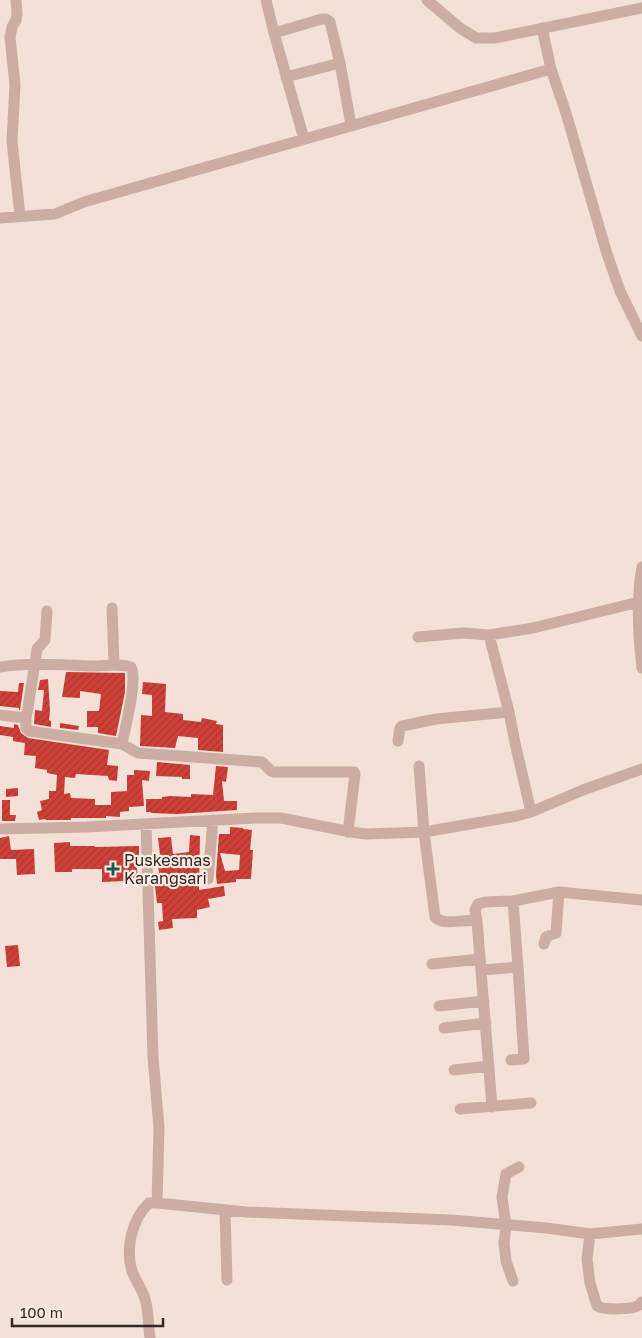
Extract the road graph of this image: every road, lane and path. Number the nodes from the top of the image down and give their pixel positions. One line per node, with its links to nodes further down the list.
1 (16, 0): 12 (street)
2 (266, 0): 6 (street)
3 (427, 0): 5 (street)
4 (642, 8): 5 (street)
5 (542, 28): 8 (street)
6 (274, 33): 7 (street); 9 (street)
7 (340, 63): 9 (street); 10 (street)
8 (552, 69): 10 (street); 14 (street)
9 (286, 77): 11 (street)
10 (350, 125): 11 (street)
11 (304, 139): 12 (street)
12 (20, 216): 13 (street)
13 (0, 218)
14 (642, 336)
15 (642, 567): 17 (street)
16 (112, 608): 22 (street)
17 (640, 610): 19 (street); 24 (street)
18 (47, 611): 21 (street)
19 (489, 635): 20 (street); 25 (street)
20 (418, 637)
21 (35, 664): 22 (street); 23 (street); 27 (street)
22 (114, 664): 29 (street)
23 (0, 668)
24 (642, 668)
25 (509, 712): 28 (street); 32 (street)
26 (0, 715): 27 (street)
27 (26, 718): 29 (street)
28 (398, 741)
29 (122, 744): 36 (street)
30 (418, 766): 37 (street)
31 (642, 769): 32 (street)
32 (531, 812): 37 (street)
33 (213, 820): 34 (street); 36 (street); 38 (street)
34 (146, 824): 35 (street); 58 (street)
35 (0, 829)
36 (348, 832): 37 (street)
37 (424, 832): 42 (street)
38 (208, 880)
39 (559, 892): 40 (street); 41 (street); 43 (street)
40 (642, 900)
41 (513, 901): 42 (street); 46 (street)
42 (476, 921): 45 (street)
43 (544, 944)
44 (432, 964): 45 (street)
45 (481, 965): 46 (street); 47 (street)
46 (518, 967): 51 (street)
47 (484, 1001): 48 (street); 49 (street)
48 (439, 1006)
49 (486, 1023): 50 (street); 52 (street)
50 (444, 1028)
51 (511, 1060)
52 (489, 1066): 53 (street); 55 (street)
53 (454, 1070)
54 (531, 1103): 55 (street)
55 (492, 1107): 56 (street)
56 (460, 1109)
57 (519, 1168): 60 (street)
58 (157, 1203): 59 (street); 66 (street)
59 (225, 1210): 60 (street); 63 (street)
60 (506, 1225): 62 (street); 64 (street)
61 (642, 1229): 62 (street)
62 (590, 1234): 65 (street)
63 (227, 1280)
64 (513, 1281)
65 (642, 1302)
66 (150, 1338)

